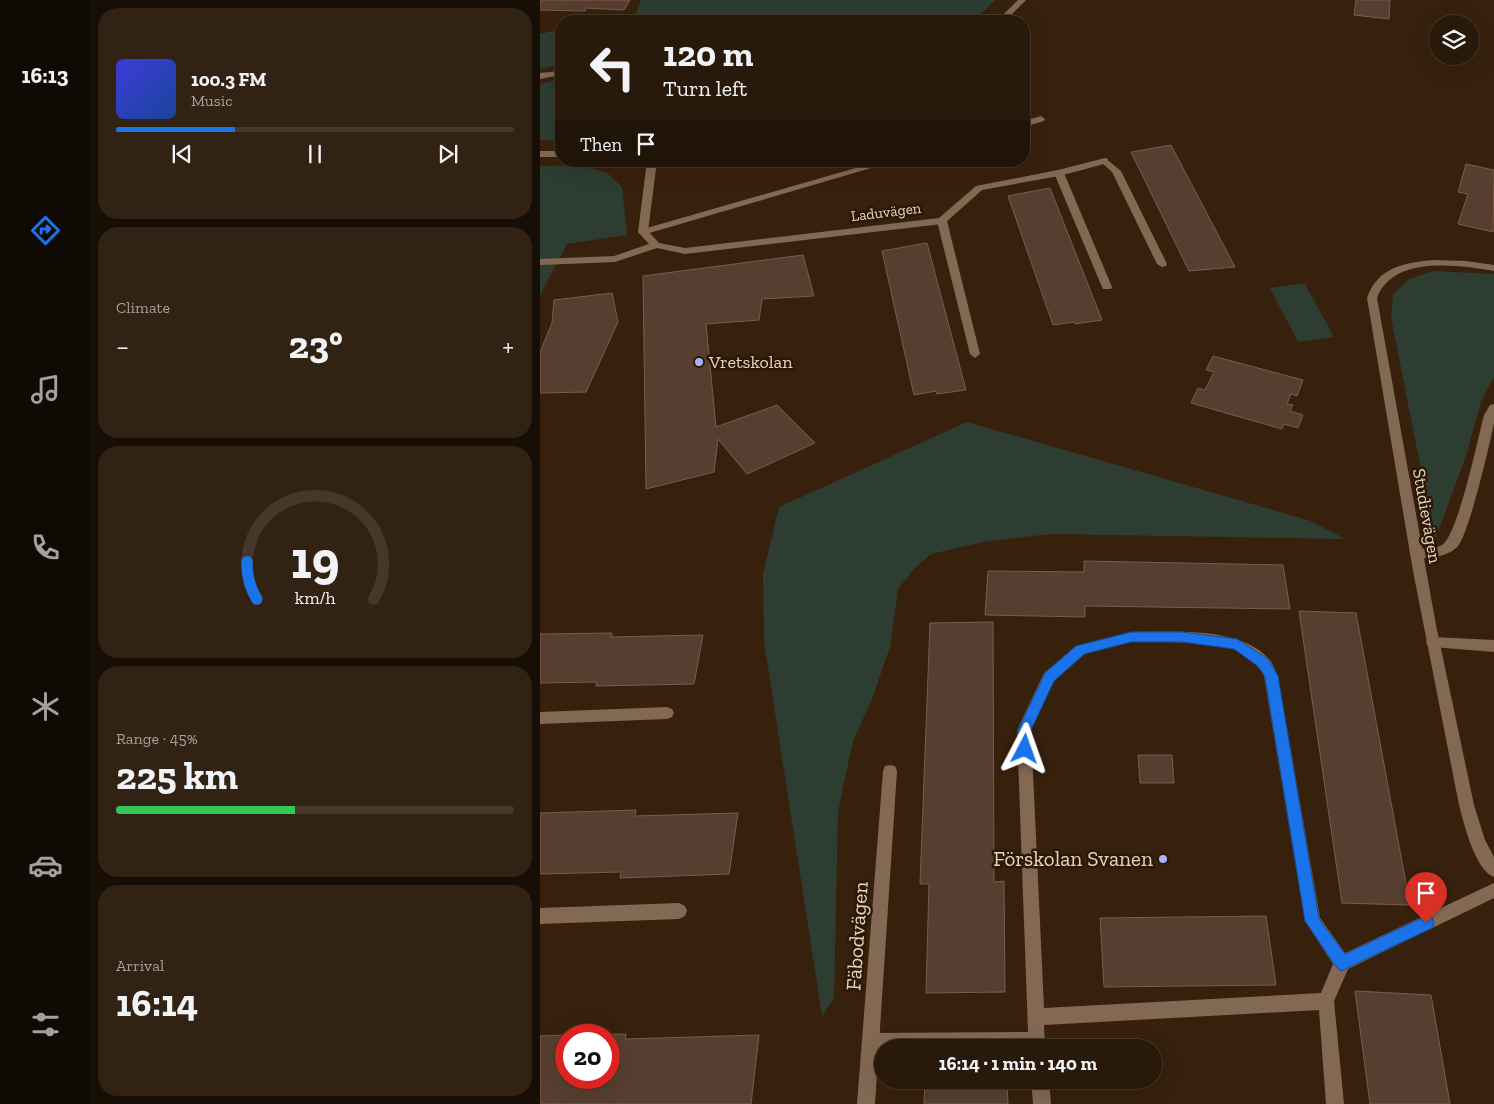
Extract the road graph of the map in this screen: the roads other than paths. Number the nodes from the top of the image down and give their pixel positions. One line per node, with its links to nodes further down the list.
1 (1022, 0): 2 (street)
2 (1007, 15)
3 (555, 73): 4 (street)
4 (540, 76)
5 (1042, 118): 6 (street)
6 (1030, 122)
7 (540, 154): 8 (street)
8 (555, 154)
9 (651, 167): 13 (street)
10 (870, 167): 13 (street)
11 (1059, 173): 12 (street, Laduvägen); 16 (street, Laduvägen); 18 (street)
12 (942, 220): 14 (street, Laduvägen); 19 (street)
13 (643, 232): 14 (street)
14 (656, 245): 15 (street)
15 (540, 262)
16 (1162, 264)
17 (1494, 268): 21 (street, Studievägen)
18 (1107, 287)
19 (975, 354)
20 (1494, 408): 21 (street)
21 (1416, 553): 22 (street, Studievägen)
22 (1433, 642): 23 (street); 27 (street, Studievägen)
23 (1494, 646)
24 (667, 713): 25 (street)
25 (540, 718)
26 (890, 771): 35 (street, Fäbodvägen)
27 (1494, 870)
28 (1494, 890): 31 (street)
29 (679, 912): 30 (street)
30 (540, 916)
31 (1342, 963): 32 (street); 33 (street)
32 (1326, 1001): 33 (street); 40 (street)
33 (1036, 1017): 34 (street)
34 (1037, 1039)
35 (871, 1041): 36 (street); 38 (street, Fäbodvägen)
36 (874, 1041)
37 (1041, 1089): 39 (street)
38 (866, 1104)
39 (1042, 1104)
40 (1335, 1104)

